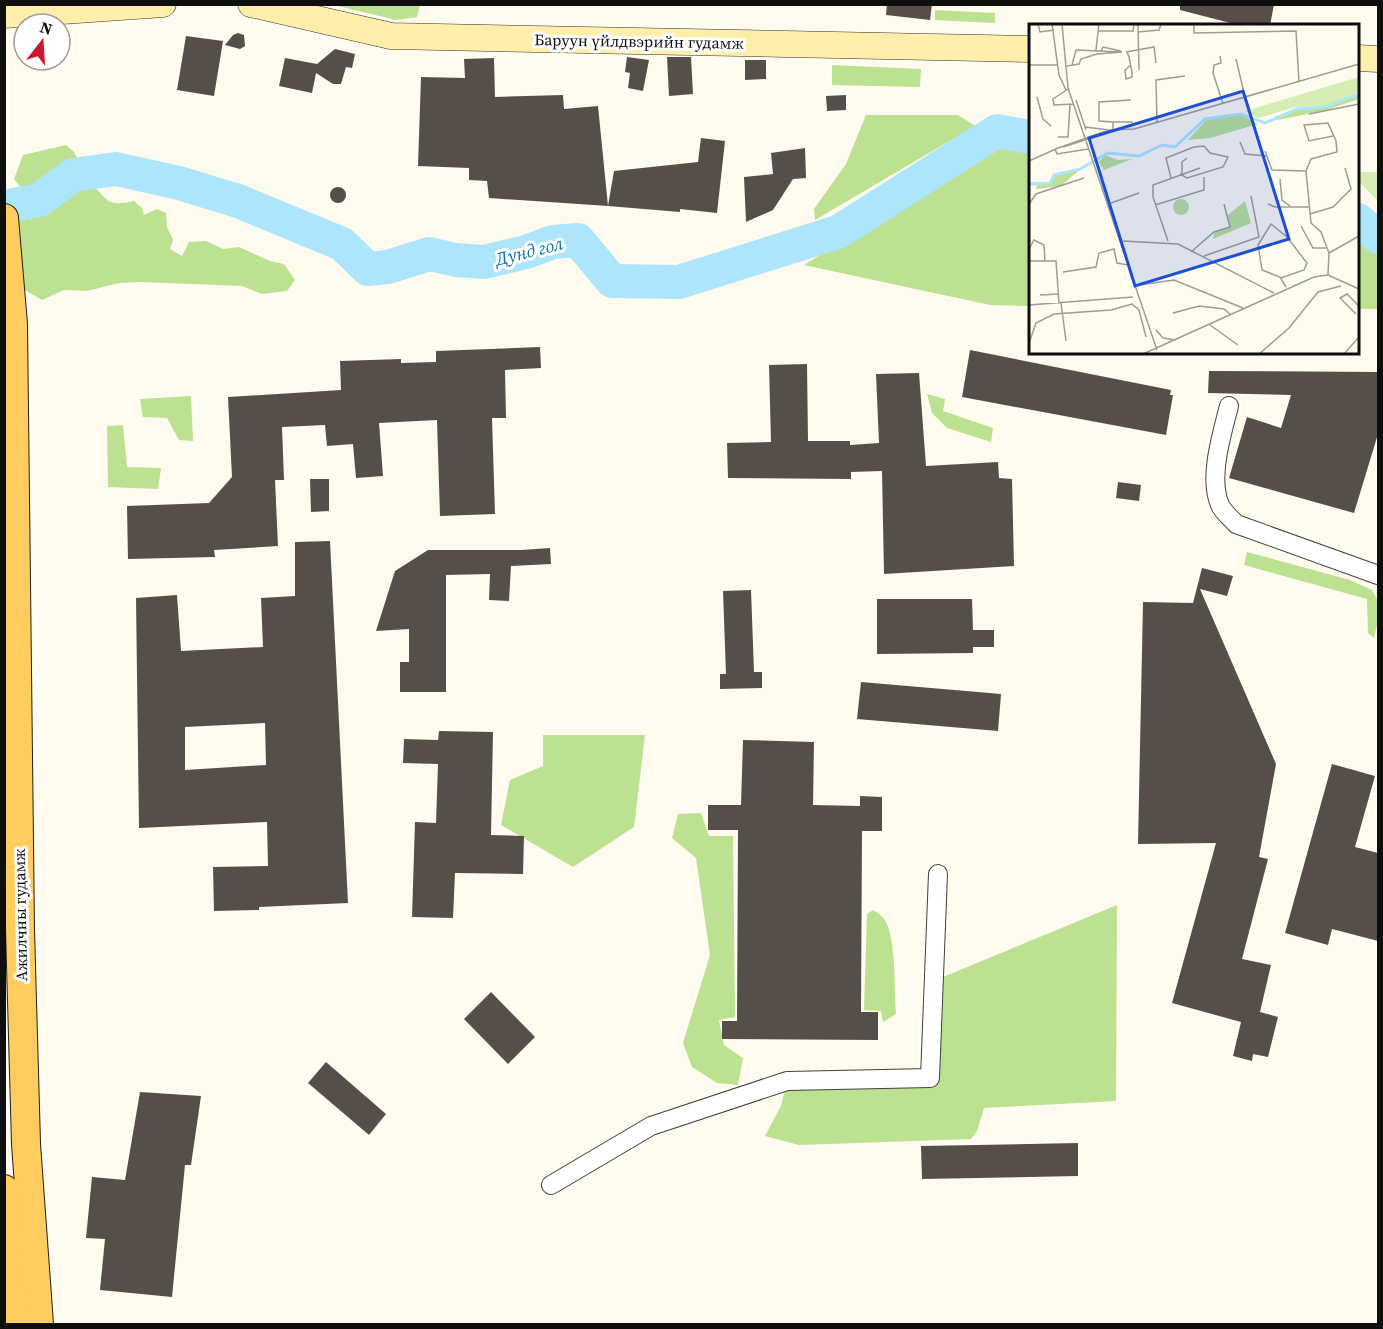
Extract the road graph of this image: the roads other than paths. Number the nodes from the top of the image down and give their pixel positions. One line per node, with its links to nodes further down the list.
1 (164, 4): 3 (street)
2 (251, 4): 4 (street, Баруун үйлдвэрийн гудамж)
3 (4, 15)
4 (1029, 49)
5 (1359, 58): 6 (street)
6 (1378, 59)
7 (4, 218): 14 (main road, Ажилчны гудамж)
8 (1229, 406): 9 (street)
9 (1378, 575)
10 (938, 874): 11 (street)
11 (551, 1185)
12 (4, 1189): 13 (main road)
13 (12, 1324)
14 (39, 1324)

